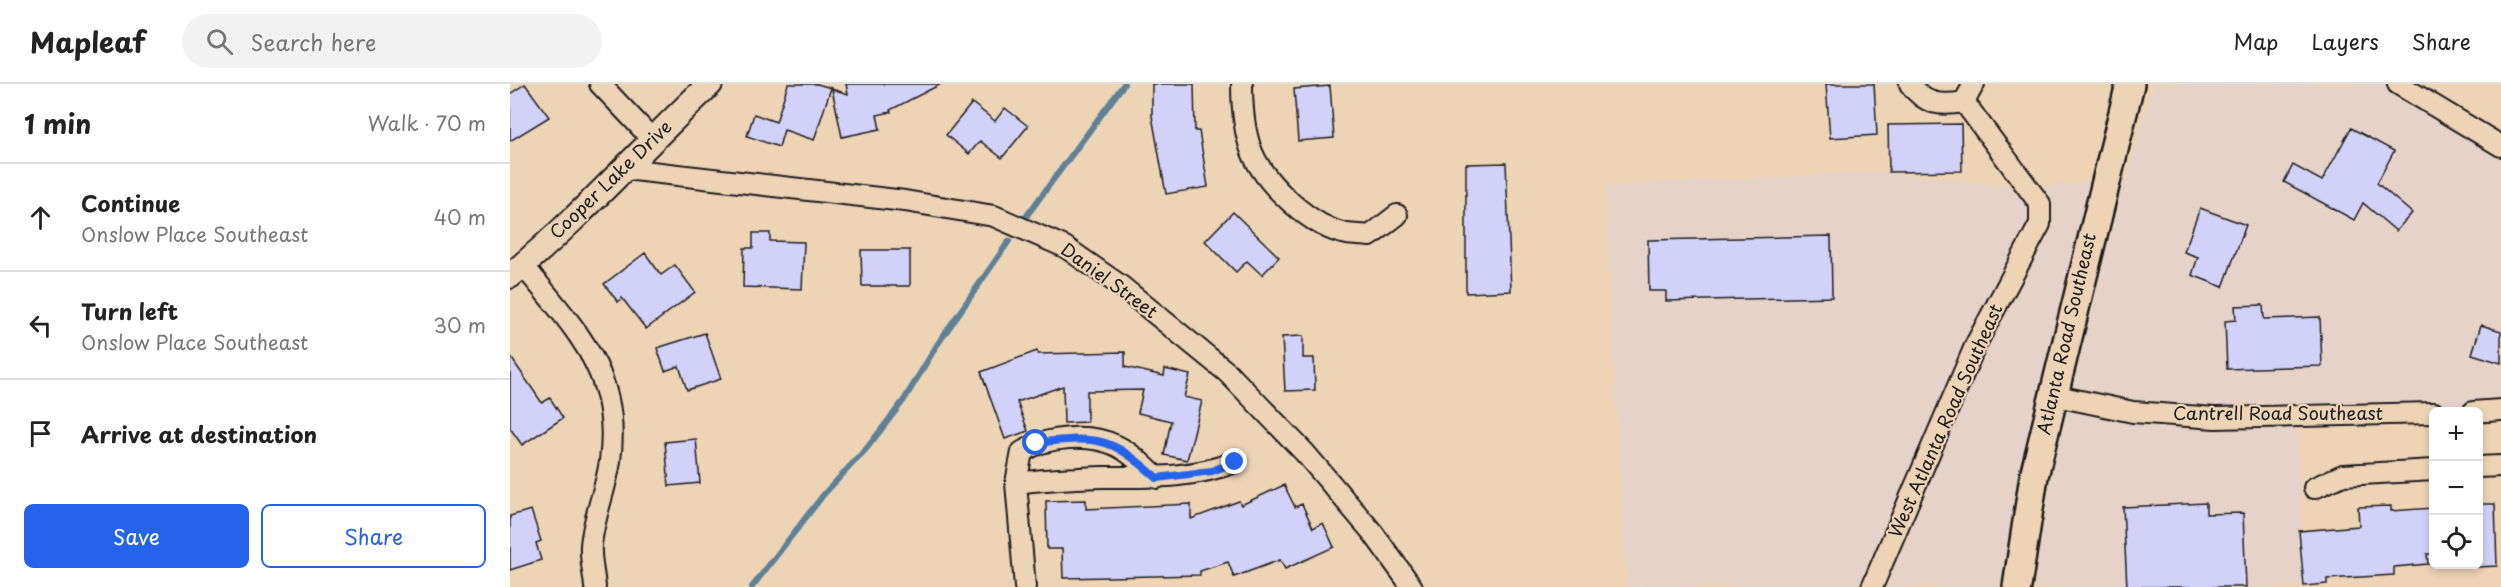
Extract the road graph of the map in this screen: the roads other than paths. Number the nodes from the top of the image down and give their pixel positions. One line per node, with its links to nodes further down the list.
1 (600, 84): 9 (street)
2 (711, 84): 9 (street, Cooper Lake Drive)
3 (1242, 84): 12 (street)
4 (1910, 84): 8 (street)
5 (1974, 84): 8 (street)
6 (2130, 84): 14 (main road, Atlanta Road Southeast)
7 (2398, 84): 10 (street)
8 (1964, 102): 28 (street, West Atlanta Road Southeast)
9 (652, 139): 11 (street, Cooper Lake Drive)
10 (2501, 146)
11 (625, 169): 13 (street, Cooper Lake Drive); 27 (street, Daniel Street)
12 (1397, 215)
13 (516, 271): 25 (street)
14 (2052, 395): 17 (street, Cantrell Road Southeast); 29 (main road, Atlanta Road Southeast)
15 (2501, 410): 16 (street)
16 (2483, 411)
17 (2429, 413)
18 (1235, 462): 22 (street)
19 (2501, 466): 20 (street)
20 (2483, 467)
21 (2429, 470): 24 (street)
22 (1157, 478): 23 (street); 23 (street)
23 (1016, 483): 26 (street)
24 (2314, 488)
25 (595, 587)
26 (1025, 587)
27 (1412, 587)
28 (1872, 587)
29 (2017, 587)

